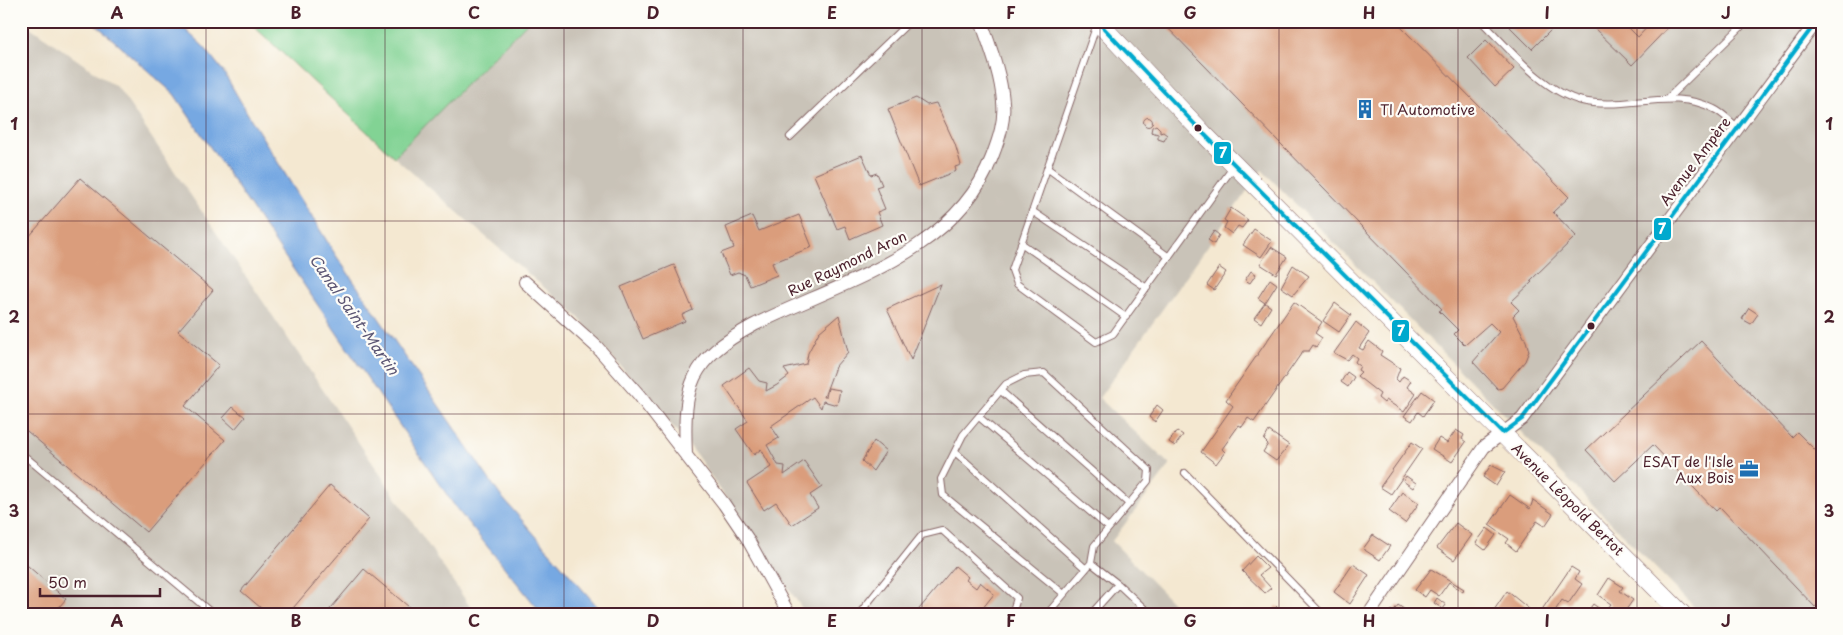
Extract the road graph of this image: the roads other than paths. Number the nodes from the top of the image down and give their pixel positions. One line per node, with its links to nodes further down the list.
1 (981, 21): 23 (street, Rue Raymond Aron)
2 (1481, 21): 7 (lane)
3 (1747, 21): 7 (lane)
4 (1817, 21): 8 (street, Avenue Ampère)
5 (1097, 22): 10 (street, Avenue Léopold Bertot); 11 (lane)
6 (906, 23): 9 (lane)
7 (1668, 98): 8 (lane)
8 (1738, 128): 20 (street, Avenue Ampère)
9 (790, 137)
10 (1235, 165): 14 (lane); 20 (street, Avenue Léopold Bertot)
11 (1047, 168): 12 (lane); 14 (lane)
12 (1032, 212): 13 (lane); 16 (lane)
13 (1021, 243): 17 (lane); 17 (lane)
14 (1169, 257): 16 (lane)
15 (525, 282): 23 (street)
16 (1147, 288): 17 (lane)
17 (1126, 317)
18 (1001, 391): 19 (lane); 25 (lane); 25 (lane)
19 (979, 417): 21 (lane); 26 (lane)
20 (1502, 433): 39 (street, Avenue Ampère); 40 (street, Avenue Léopold Bertot)
21 (955, 452): 28 (lane); 30 (lane)
22 (21, 454): 31 (lane)
23 (686, 456): 32 (street)
24 (1185, 473): 38 (lane)
25 (1129, 504): 26 (lane)
26 (1109, 528): 27 (lane)
27 (1091, 563): 28 (lane); 29 (lane)
28 (1086, 569): 30 (lane)
29 (1118, 584): 36 (lane); 37 (lane)
30 (1064, 594): 35 (lane)
31 (213, 614)
32 (789, 614)
33 (858, 614): 34 (lane)
34 (1012, 614)
35 (1047, 614)
36 (1091, 614)
37 (1150, 614)
38 (1322, 614)
39 (1369, 614)
40 (1682, 614)

